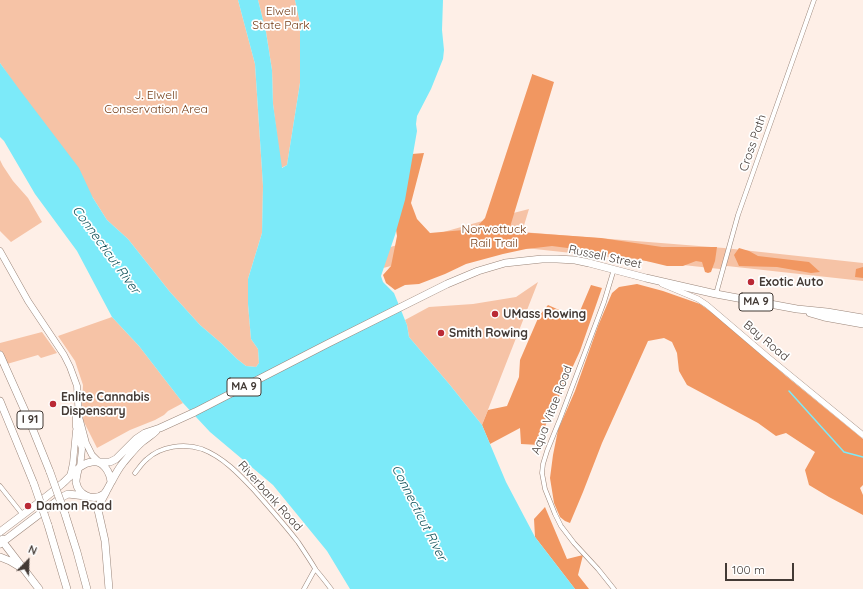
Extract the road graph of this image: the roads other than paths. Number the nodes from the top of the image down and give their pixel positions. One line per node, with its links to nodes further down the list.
1 (814, 0): 5 (street, Cross Path)
2 (0, 251): 11 (main road)
3 (614, 269): 4 (highway, Russell Street / MA 9); 13 (highway, Russell Street / MA 9); 36 (street, Aqua Vitae Road)
4 (646, 278): 5 (highway, Russell Street / MA 9); 14 (main road, Bay Road)
5 (716, 294): 6 (highway, Russell Street / MA 9)
6 (797, 309): 7 (highway, Russell Street / MA 9); 8 (highway, Russell Street / MA 9)
7 (863, 318)
8 (863, 324)
9 (0, 355): 32 (highway, I 91, bridge)
10 (0, 401): 31 (highway, I 91, bridge)
11 (78, 401): 12 (main road); 15 (main road)
12 (76, 427): 16 (main road); 18 (main road)
13 (160, 428): 15 (highway, MA 9); 19 (highway, MA 9)
14 (863, 435)
15 (99, 462): 16 (highway); 19 (highway)
16 (79, 469): 18 (highway); 22 (highway)
17 (135, 473): 28 (street, Riverbank Road)
18 (70, 477): 23 (highway)
19 (111, 482): 21 (highway)
20 (0, 486): 23 (street)
21 (106, 492): 22 (highway); 33 (highway)
22 (86, 496): 26 (highway)
23 (22, 515): 24 (highway)
24 (10, 525): 25 (highway); 26 (highway)
25 (0, 532)
26 (2, 543): 29 (highway)
27 (0, 557): 29 (highway)
28 (315, 568): 34 (street); 35 (street, Riverbank Road)
29 (25, 570): 30 (highway)
30 (39, 589)
31 (67, 589)
32 (87, 589)
33 (110, 589)
34 (304, 589)
35 (331, 589)
36 (614, 589)

